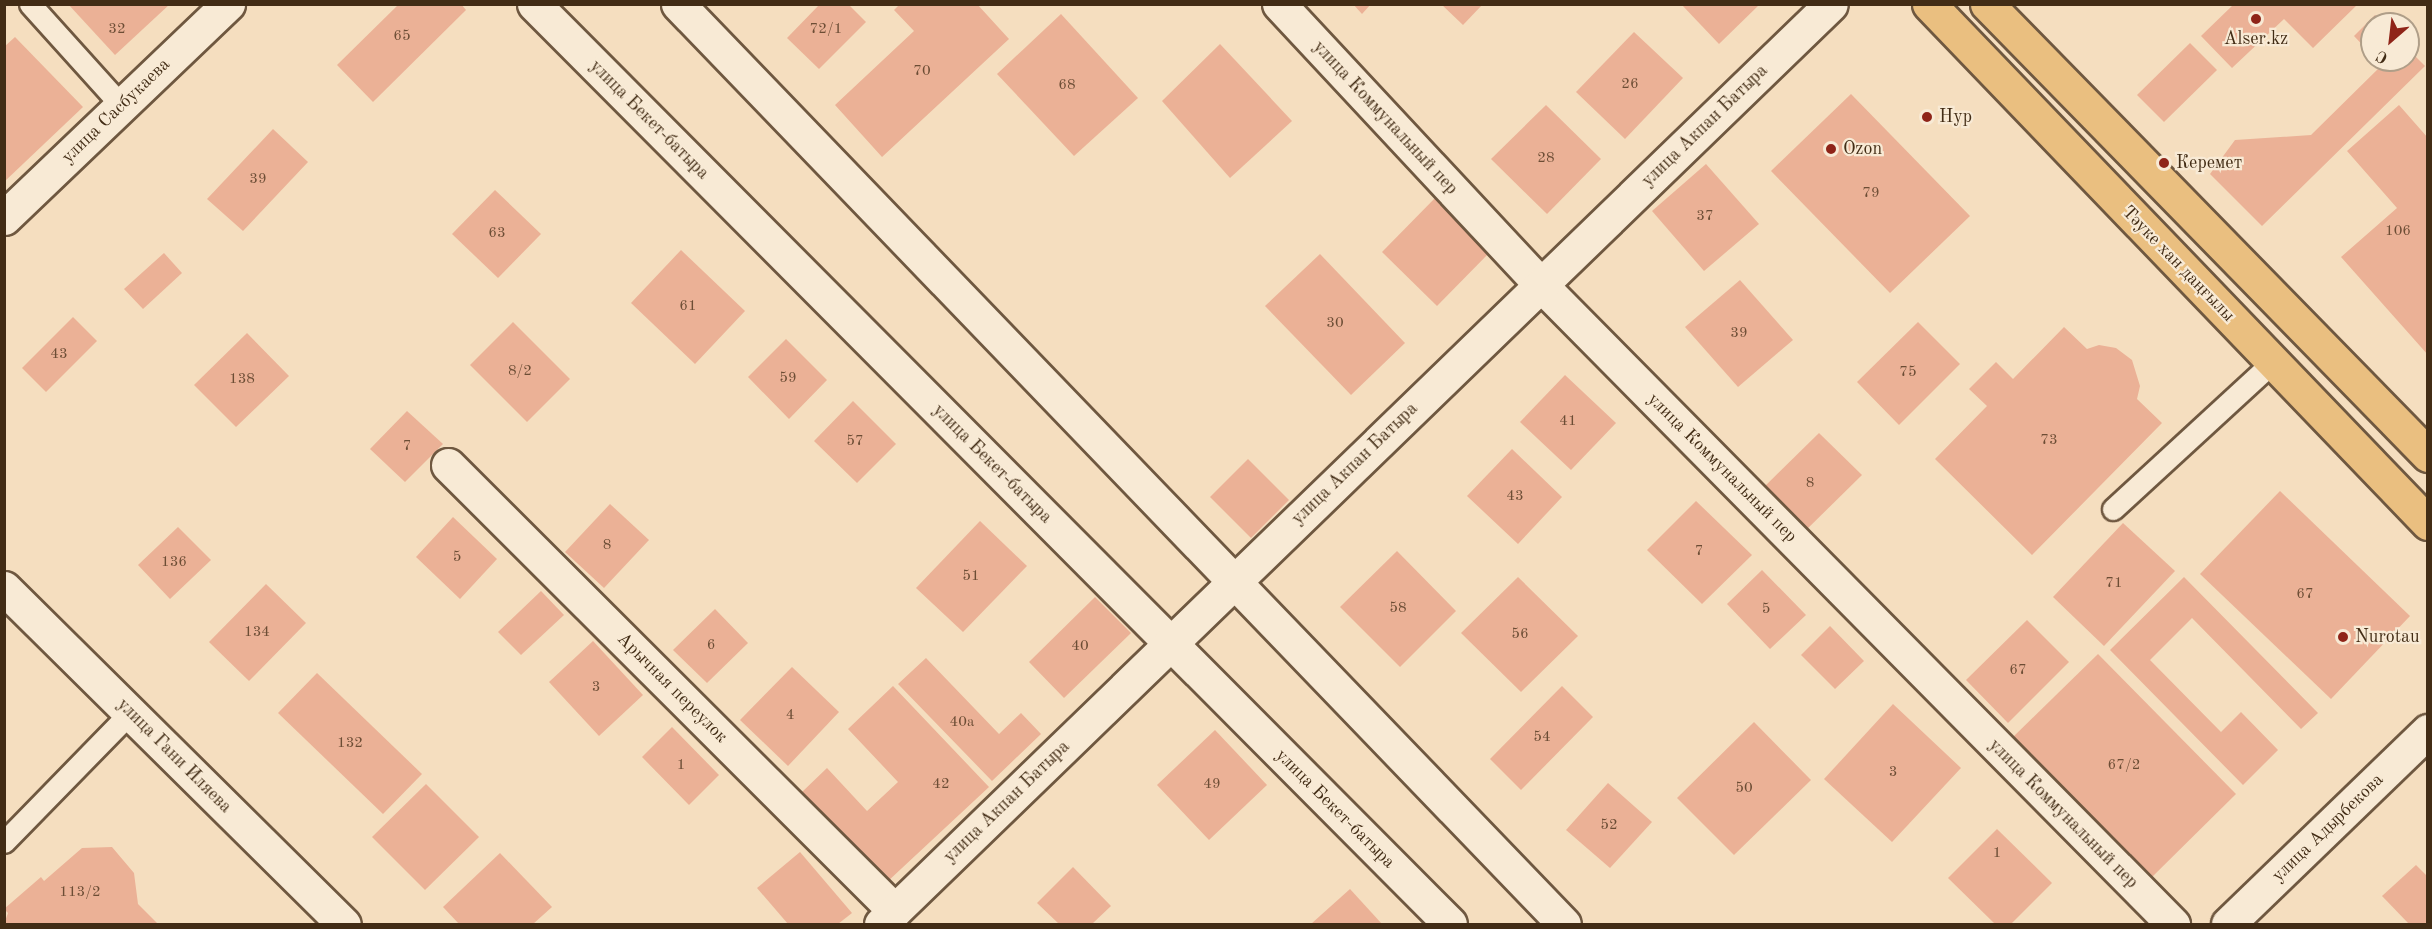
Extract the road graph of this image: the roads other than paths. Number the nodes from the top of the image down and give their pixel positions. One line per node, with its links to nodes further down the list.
1 (30, 4): 9 (lane)
2 (228, 4): 9 (street, улица Сасбукаева)
3 (534, 4): 19 (street, улица Бекет-батыра)
4 (678, 4): 17 (street)
5 (1279, 4): 11 (street, улица Коммунальный пер)
6 (1831, 4): 11 (street, улица Акпан Батыра)
7 (1929, 4): 12 (main road, Тәуке хан даңғылы)
8 (1987, 4): 13 (main road)
9 (122, 106): 10 (street, улица Сасбукаева)
10 (4, 218)
11 (1541, 285): 17 (street, улица Акпан Батыра); 27 (street, улица Коммунальный пер)
12 (2272, 362): 15 (lane); 16 (main road, Тәуке хан даңғылы)
13 (2427, 455)
14 (448, 465): 23 (street, Арычная переулок)
15 (2113, 509)
16 (2427, 523)
17 (1234, 581): 19 (street, улица Акпан Батыра); 26 (street)
18 (4, 588): 20 (street, улица Гани Иляева)
19 (1170, 643): 23 (street, улица Акпан Батыра); 25 (street, улица Бекет-батыра)
20 (130, 713): 22 (lane); 24 (street, улица Гани Иляева)
21 (2427, 731): 28 (street, улица Адырбекова)
22 (4, 842)
23 (888, 918)
24 (344, 924)
25 (1450, 924)
26 (1564, 924)
27 (2173, 924)
28 (2228, 924)

